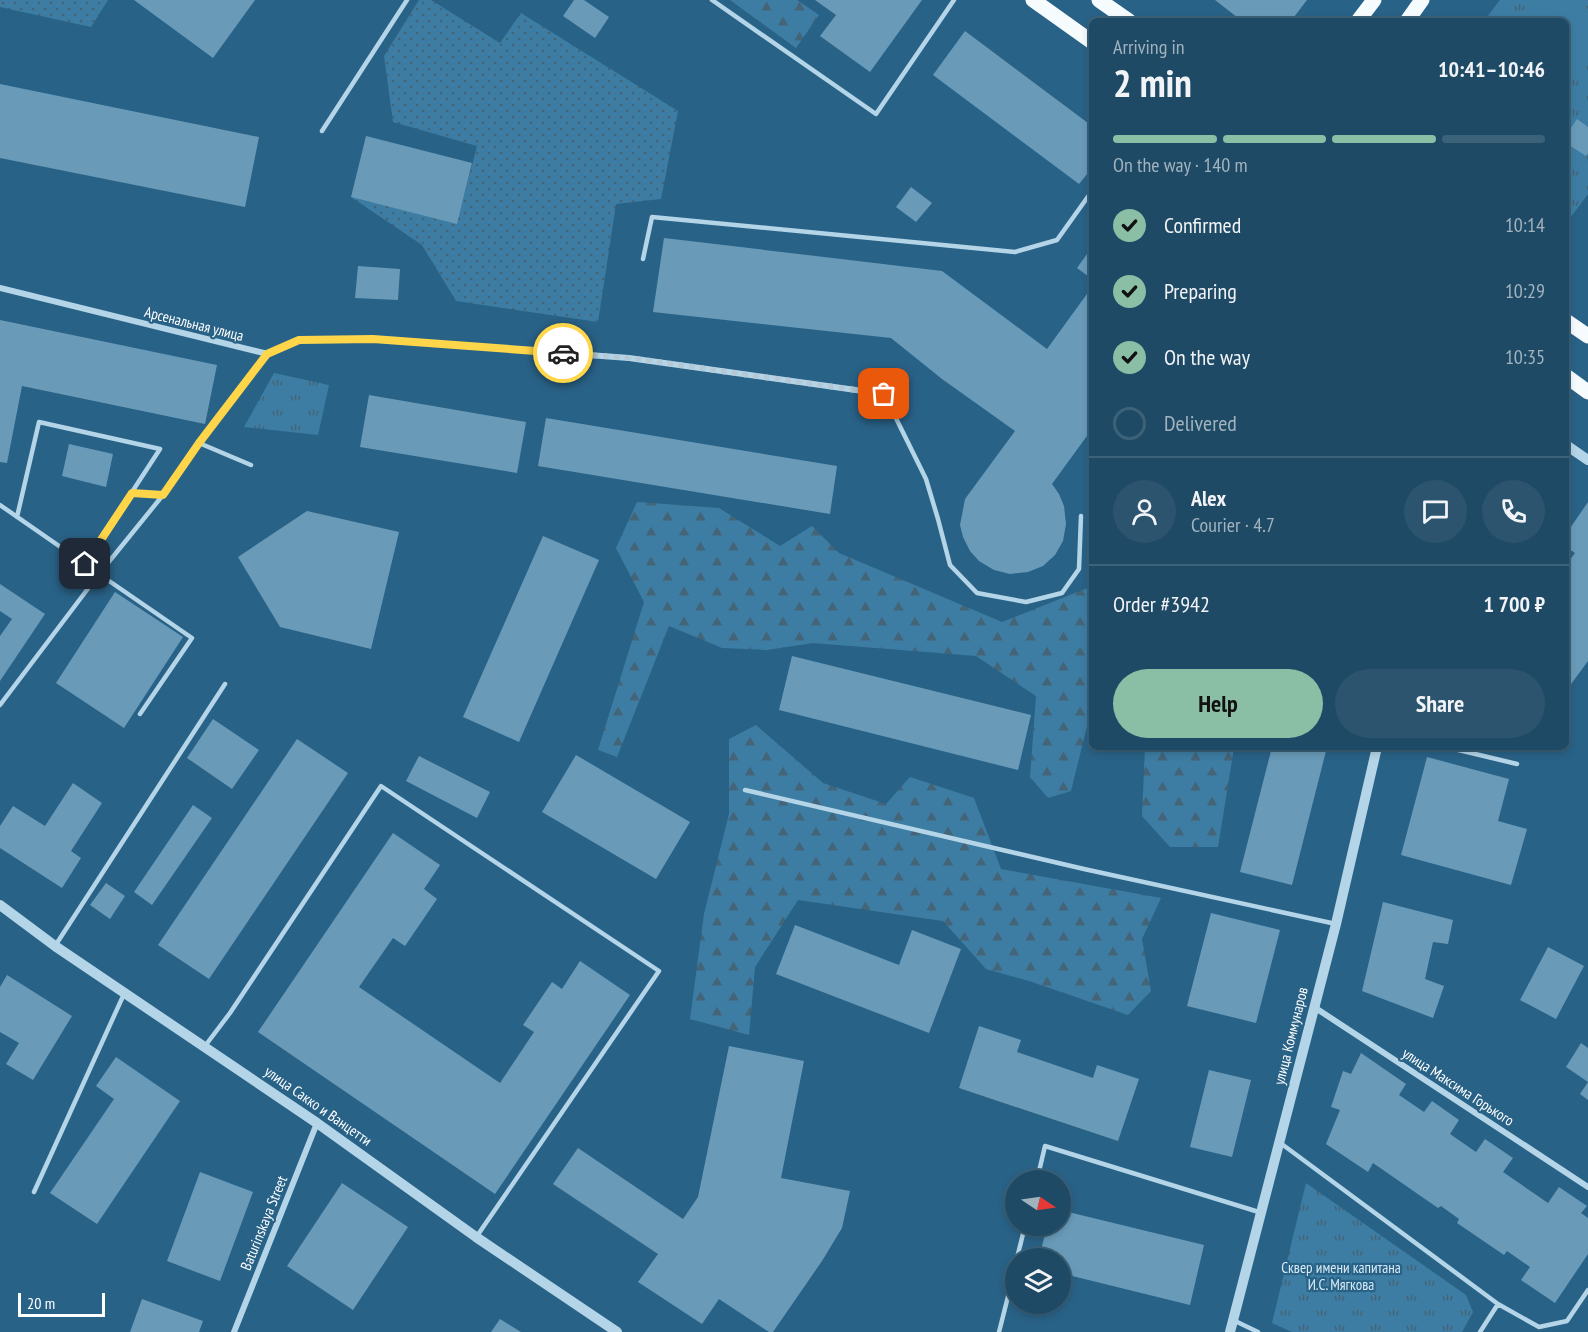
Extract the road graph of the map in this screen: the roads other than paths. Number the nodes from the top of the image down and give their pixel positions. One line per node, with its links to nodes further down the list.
1 (407, 0): 12 (lane)
2 (712, 0): 3 (lane)
3 (954, 0)
4 (1033, 0): 11 (main road)
5 (1099, 0): 8 (main road)
6 (1374, 0): 9 (main road)
7 (1422, 0): 10 (main road)
8 (1125, 18)
9 (1360, 18)
10 (1409, 18)
11 (1089, 40)
12 (322, 131)
13 (1089, 195): 14 (lane)
14 (643, 259)
15 (0, 288): 18 (street, Арсенальная улица)
16 (1569, 323): 17 (main road)
17 (1588, 336)
18 (267, 354): 21 (street); 22 (lane)
19 (1569, 378): 20 (main road)
20 (1588, 392)
21 (884, 394): 29 (lane)
22 (199, 443): 25 (lane); 27 (lane)
23 (1569, 447): 24 (street)
24 (1588, 460)
25 (251, 465)
26 (132, 493): 27 (lane); 30 (lane); 30 (lane)
27 (163, 495): 31 (lane)
28 (0, 505): 30 (lane)
29 (1081, 516)
30 (17, 517)
31 (99, 574): 33 (lane); 34 (lane)
32 (225, 684): 41 (lane)
33 (0, 705)
34 (140, 714)
35 (1376, 750): 40 (street, улица Коммунаров)
36 (1459, 750): 37 (lane)
37 (1517, 764)
38 (745, 790): 40 (lane)
39 (0, 905): 41 (street, улица Сакко и Ванцетти)
40 (1336, 924): 43 (street, улица Коммунаров)
41 (55, 946): 42 (street, улица Сакко и Ванцетти)
42 (125, 992): 44 (street, улица Сакко и Ванцетти); 49 (lane)
43 (1314, 1007): 46 (street, улица Коммунаров); 48 (street, улица Максима Горького)
44 (205, 1046): 45 (street, улица Сакко и Ванцетти); 51 (lane)
45 (317, 1123): 51 (street, улица Сакко и Ванцетти); 56 (street, Baturinskaya Street)
46 (1279, 1142): 50 (street, улица Коммунаров); 53 (lane)
47 (1039, 1170): 50 (lane)
48 (1588, 1187)
49 (34, 1192)
50 (1262, 1213): 55 (street, улица Коммунаров)
51 (476, 1237): 57 (street, улица Сакко и Ванцетти)
52 (1588, 1290): 53 (lane)
53 (1498, 1304): 61 (lane)
54 (1005, 1308): 58 (lane)
55 (1233, 1320): 59 (street, улица Коммунаров); 60 (lane)
56 (234, 1332)
57 (617, 1332)
58 (999, 1332)
59 (1230, 1332)
60 (1258, 1332)
61 (1480, 1332)

